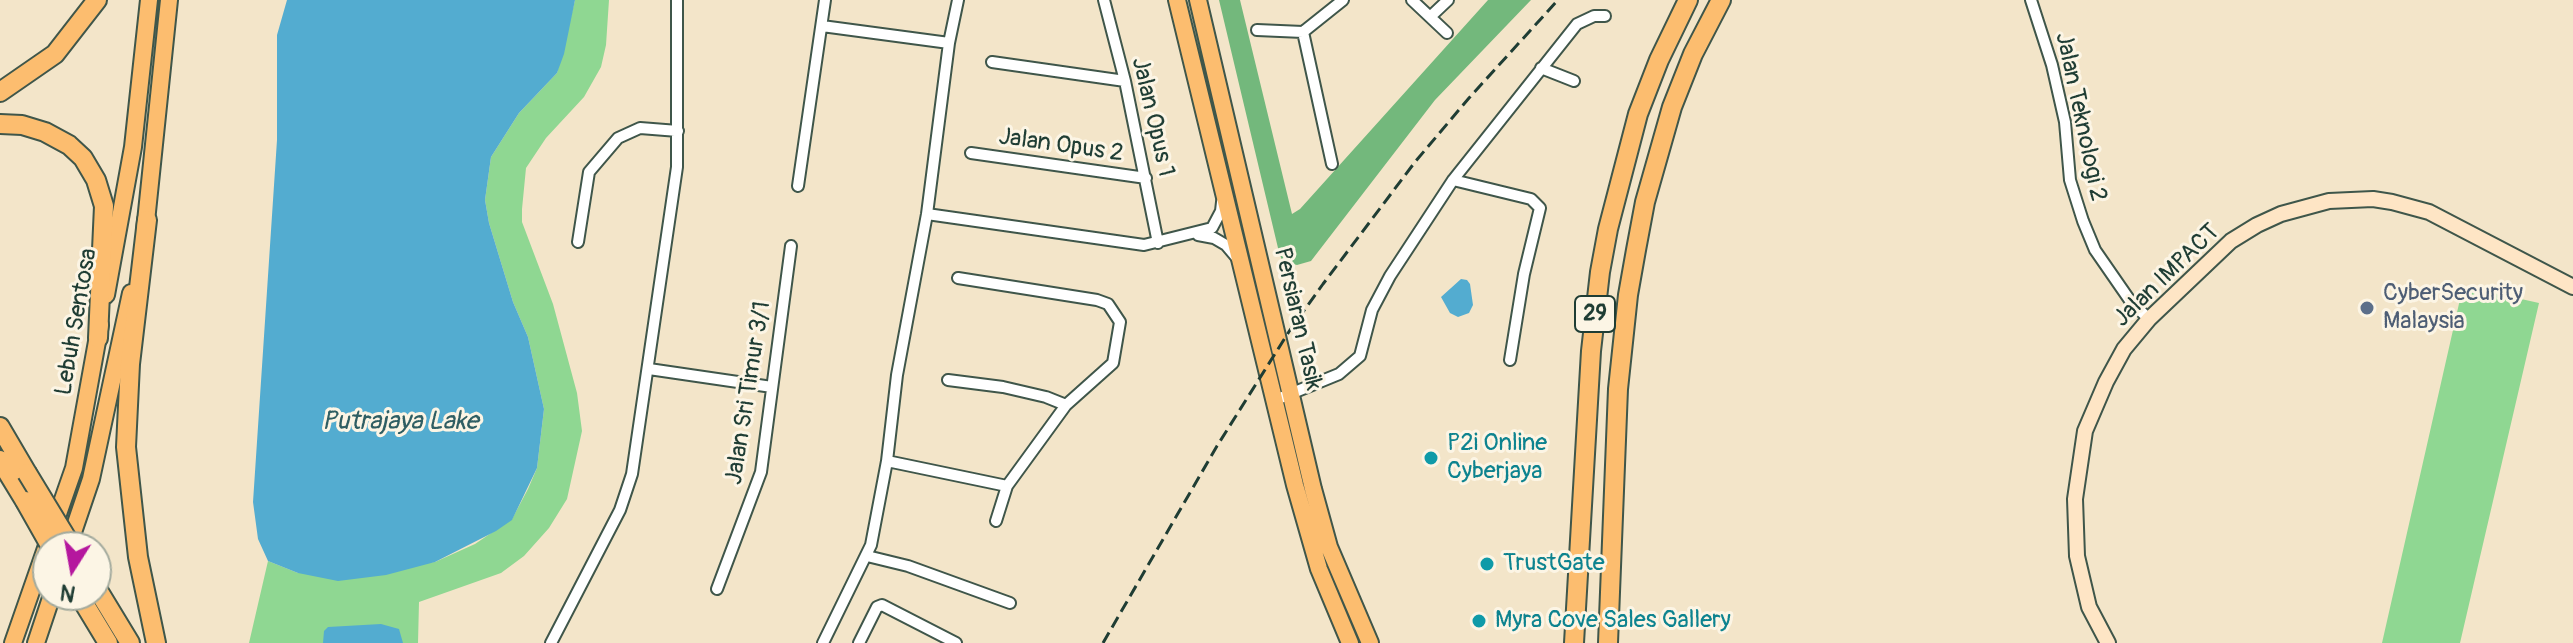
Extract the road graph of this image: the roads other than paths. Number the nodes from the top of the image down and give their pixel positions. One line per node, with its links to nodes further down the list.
1 (97, 0): 27 (highway)
2 (149, 0): 46 (main road, Lebuh Sentosa)
3 (169, 0): 37 (main road, Lebuh Sentosa)
4 (677, 0): 29 (street)
5 (825, 0): 18 (street)
6 (958, 0): 22 (street)
7 (1104, 0): 25 (street, Jalan Opus 1)
8 (1177, 0): 35 (main road, Persiaran Tasik)
9 (1198, 0): 51 (main road, Persiaran Tasik)
10 (1343, 0): 20 (street)
11 (1412, 0): 17 (street)
12 (1448, 0): 17 (street)
13 (1688, 0): 79 (highway, 29)
14 (1721, 0): 80 (highway, 29)
15 (2031, 0): 45 (street, Jalan Teknologi 2)
16 (1605, 16): 24 (street)
17 (1430, 17): 21 (street)
18 (822, 26): 22 (street); 34 (street)
19 (1257, 30): 20 (street)
20 (1303, 32): 31 (street)
21 (1447, 33)
22 (949, 43): 36 (street)
23 (992, 62): 25 (street)
24 (1541, 68): 26 (street); 33 (street)
25 (1125, 81): 32 (street, Jalan Opus 1)
26 (1574, 81)
27 (0, 92)
28 (0, 124): 46 (highway)
29 (678, 131): 39 (street); 48 (street)
30 (971, 153): 32 (street, Jalan Opus 2)
31 (1332, 164)
32 (1146, 178): 40 (street, Jalan Opus 1)
33 (1453, 180): 47 (street); 51 (street)
34 (798, 186)
35 (1223, 190): 38 (street); 42 (main road, Persiaran Tasik)
36 (927, 214): 40 (street); 56 (street)
37 (147, 220): 61 (main road, Lebuh Sentosa); 72 (highway)
38 (1190, 234): 40 (street); 42 (street)
39 (578, 242)
40 (1158, 243)
41 (791, 246): 50 (street, Jalan Sri Timur 3/1)
42 (1241, 262): 52 (main road, Persiaran Tasik)
43 (958, 278): 53 (street)
44 (2573, 287): 45 (street, Jalan IMPACT)
45 (2149, 319): 81 (street, Jalan IMPACT)
46 (98, 338): 68 (main road, Lebuh Sentosa)
47 (1510, 360)
48 (649, 369): 50 (street); 73 (street)
49 (948, 380): 53 (street)
50 (772, 387): 63 (street, Jalan Sri Timur 3/1)
51 (1290, 395): 52 (street); 78 (main road, Persiaran Tasik)
52 (1273, 401): 77 (main road, Persiaran Tasik)
53 (1066, 405): 57 (street)
54 (0, 427): 60 (highway, bridge)
55 (0, 460): 59 (highway, bridge)
56 (887, 461): 57 (street); 62 (street)
57 (1007, 486): 58 (street)
58 (996, 521)
59 (42, 531)
60 (61, 531)
61 (75, 531)
62 (869, 550): 64 (street); 74 (street)
63 (717, 589)
64 (1010, 603)
65 (47, 611): 69 (main road)
66 (89, 611): 70 (highway)
67 (111, 611): 71 (highway)
68 (13, 643)
69 (36, 643)
70 (108, 643)
71 (130, 643)
72 (156, 643)
73 (551, 643)
74 (823, 643)
75 (859, 643): 76 (street)
76 (956, 643)
77 (1350, 643)
78 (1370, 643)
79 (1574, 643)
80 (1608, 643)
81 (2108, 643)

